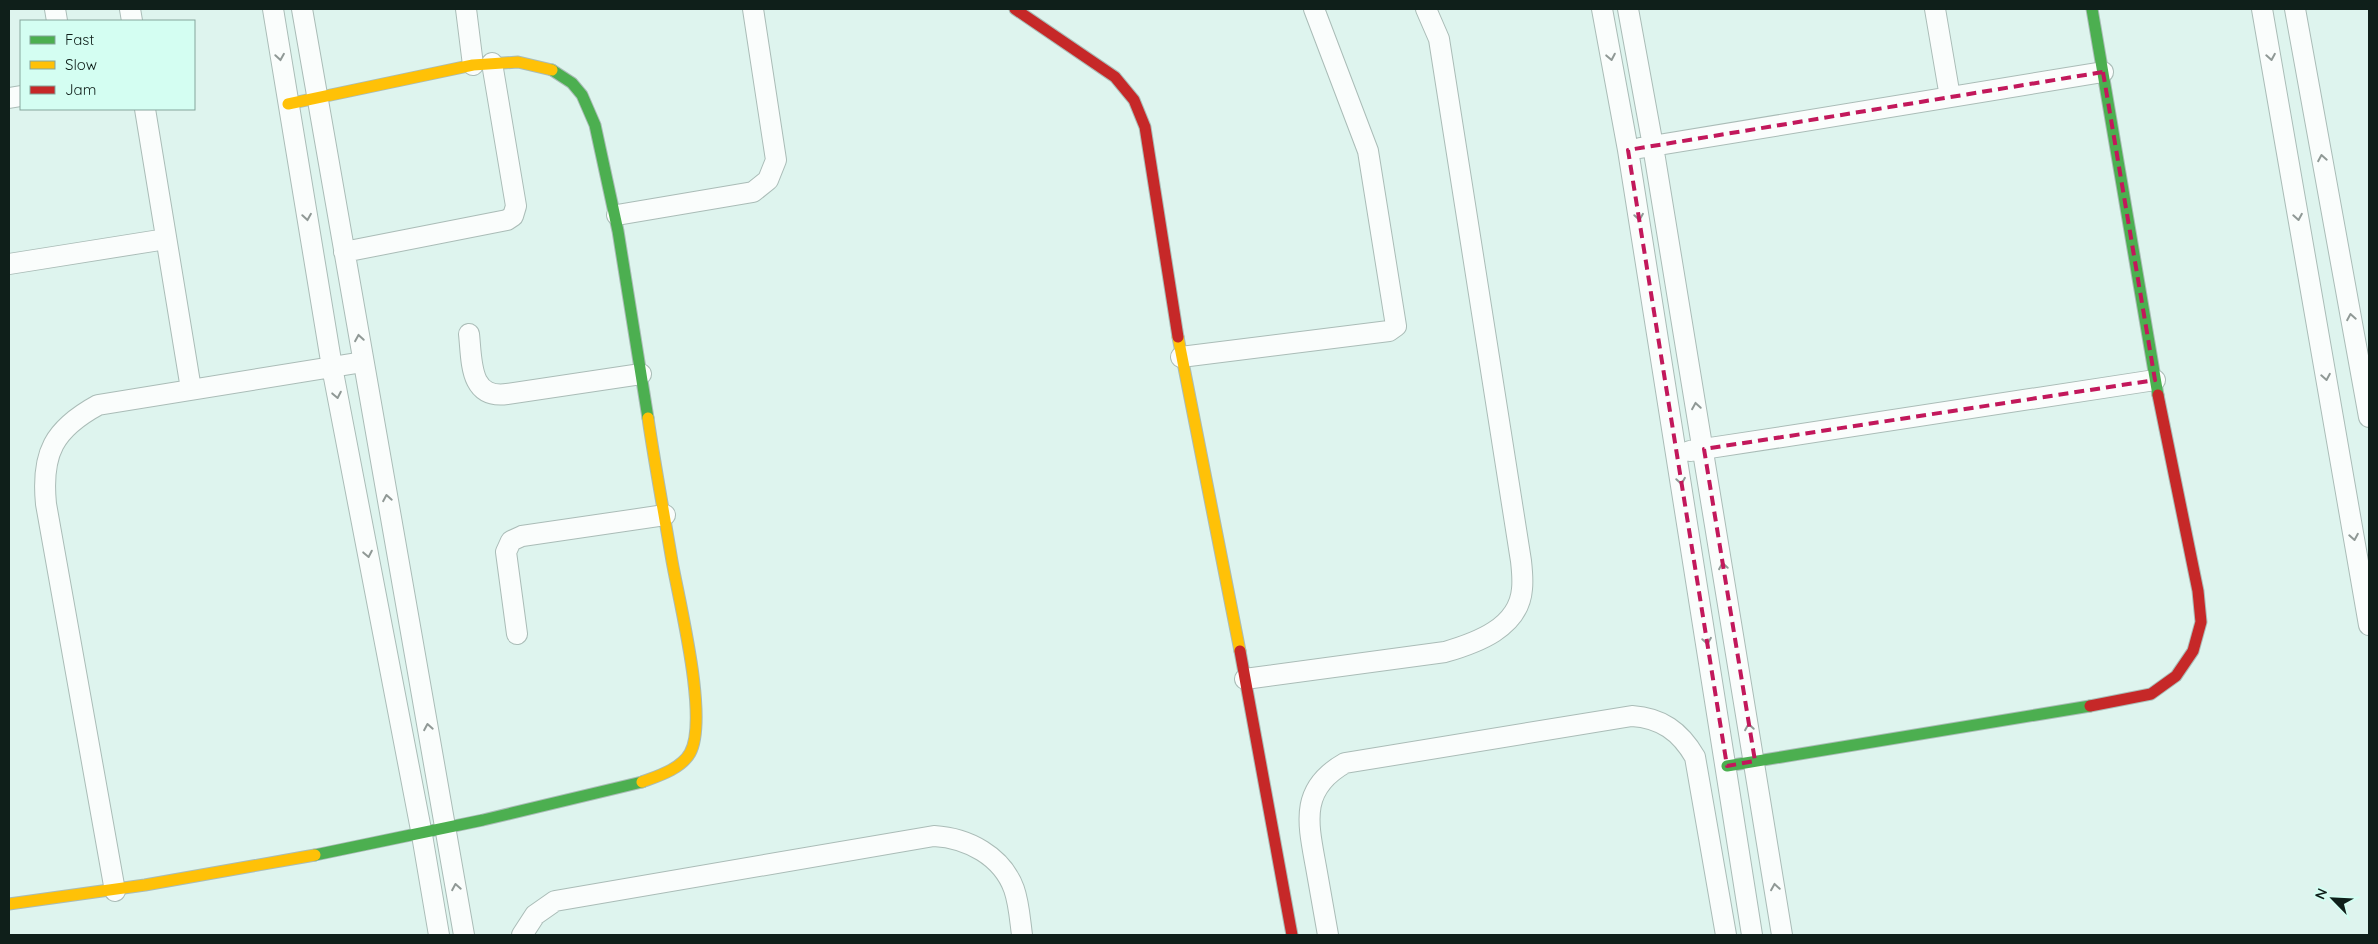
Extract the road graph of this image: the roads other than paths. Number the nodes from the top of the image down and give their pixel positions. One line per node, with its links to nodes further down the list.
1 (273, 9): 18 (street, one-way to 18)
2 (302, 9): 16 (street)
3 (466, 9): 14 (street)
4 (753, 9): 22 (street)
5 (1015, 9): 27 (street)
6 (1314, 9): 27 (street)
7 (1426, 9): 39 (street)
8 (1602, 9): 21 (street, one-way to 21)
9 (1628, 9): 20 (street)
10 (1935, 9): 17 (street)
11 (2092, 9): 15 (street)
12 (2262, 9): 37 (street, one-way to 37)
13 (2295, 9): 33 (street, one-way to 13)
14 (482, 64): 16 (street); 22 (street); 24 (street)
15 (2103, 72): 17 (street); 31 (street)
16 (319, 97): 18 (street); 24 (street)
17 (1950, 97): 20 (street)
18 (288, 104): 29 (street, one-way to 29)
19 (145, 110): 23 (street)
20 (1653, 146): 21 (street); 34 (street, one-way to 20)
21 (1628, 150): 35 (street, one-way to 35)
22 (617, 215): 30 (street)
23 (166, 239): 25 (street); 32 (street)
24 (344, 252): 28 (street, one-way to 24)
25 (9, 264)
26 (469, 334): 30 (street)
27 (1181, 357): 39 (street)
28 (363, 362): 29 (street); 42 (street, one-way to 28)
29 (332, 368): 32 (street); 43 (street, one-way to 43)
30 (640, 374): 36 (street)
31 (2155, 380): 34 (street); 40 (street)
32 (191, 389): 44 (street)
33 (2369, 417)
34 (1704, 448): 35 (street); 40 (street, one-way to 34)
35 (1676, 454): 41 (street, one-way to 41)
36 (664, 515): 38 (street); 42 (street)
37 (2369, 625)
38 (517, 634)
39 (1245, 679): 50 (street)
40 (1755, 761): 41 (street); 54 (street, one-way to 40)
41 (1727, 766): 53 (street)
42 (446, 829): 43 (street); 47 (street, one-way to 42)
43 (422, 835): 44 (street); 46 (street)
44 (115, 891): 45 (street)
45 (9, 904)
46 (439, 935)
47 (464, 935)
48 (522, 935): 49 (street)
49 (1022, 935)
50 (1292, 935)
51 (1328, 935): 52 (street)
52 (1726, 935)
53 (1752, 935)
54 (1782, 935)

